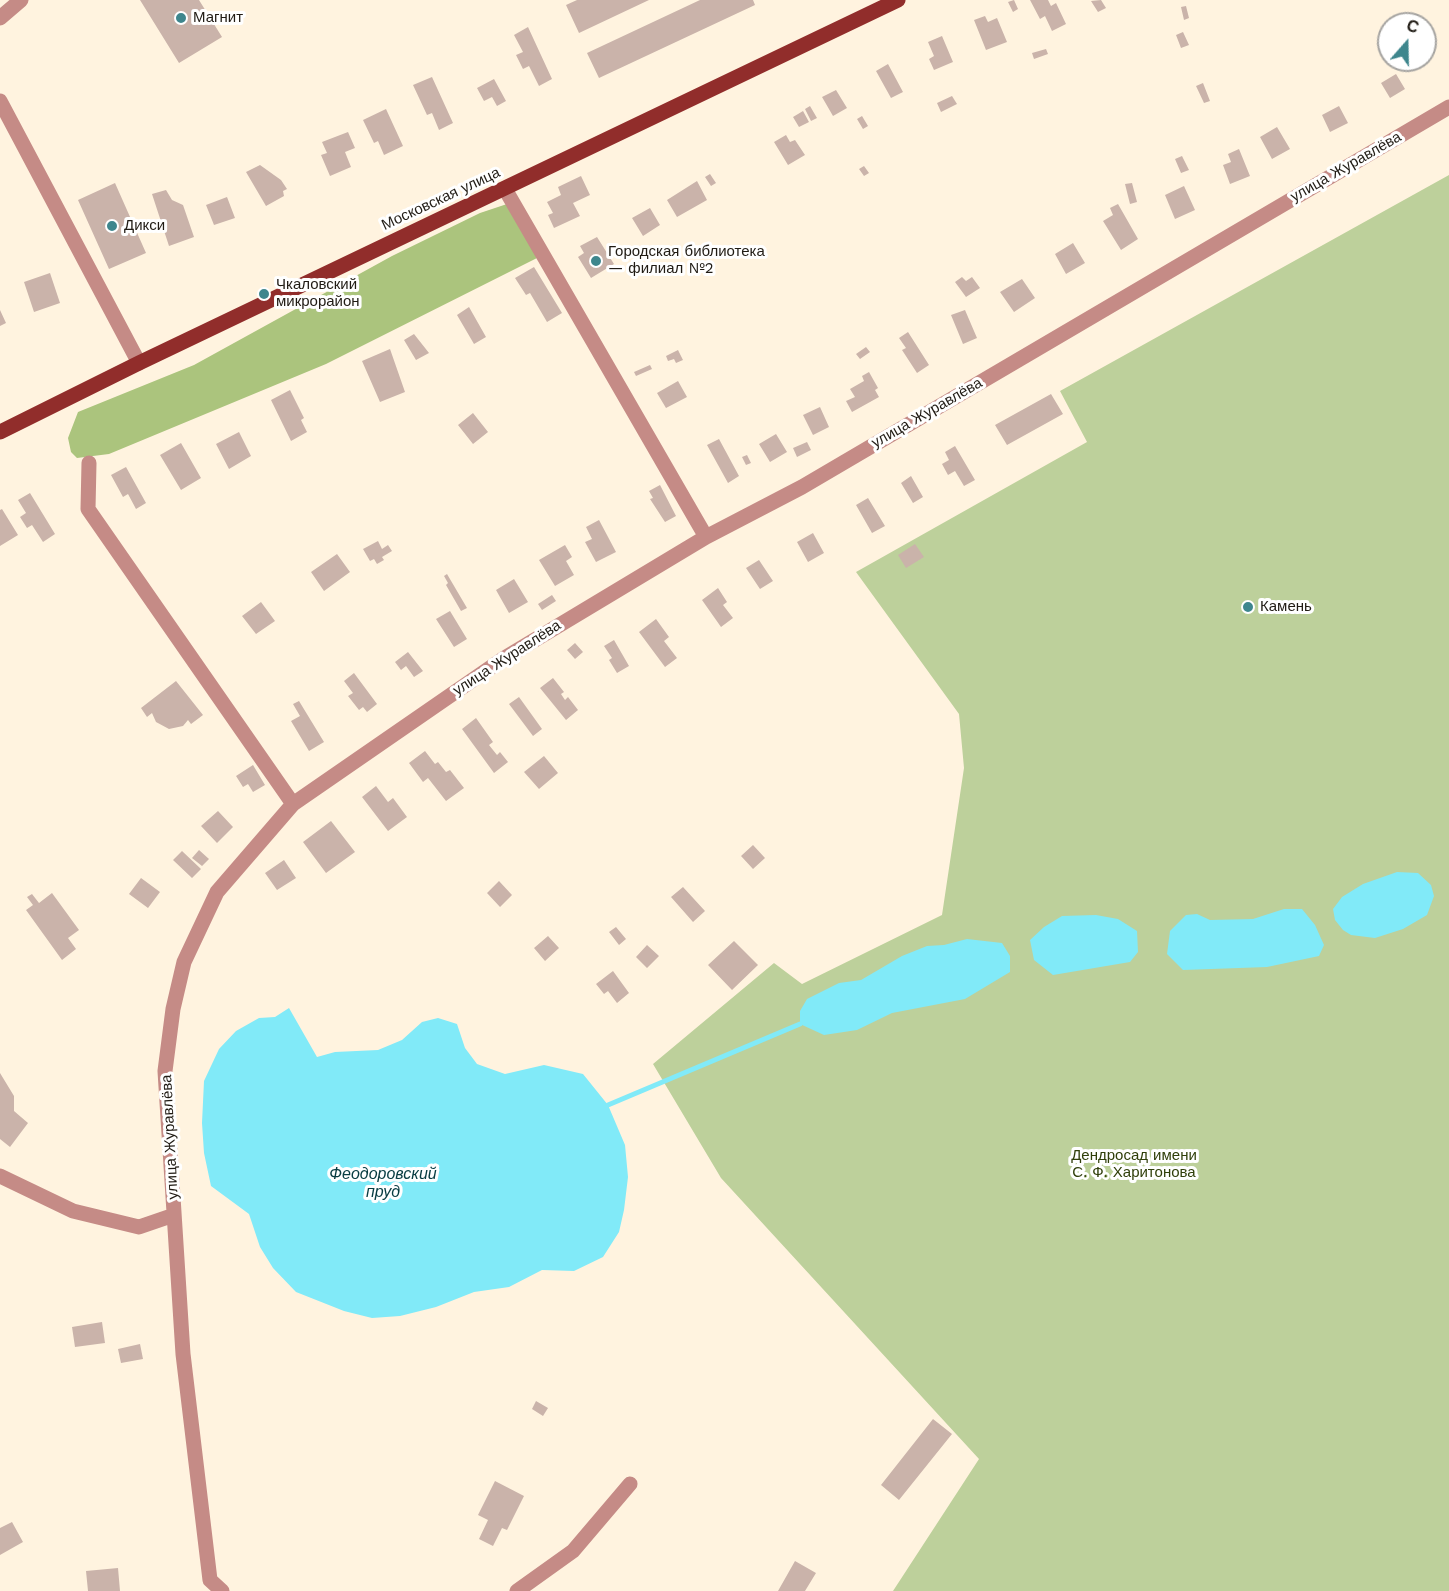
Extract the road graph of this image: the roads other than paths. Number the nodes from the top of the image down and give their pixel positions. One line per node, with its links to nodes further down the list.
1 (21, 0): 3 (street)
2 (898, 0): 6 (main road, Московская улица)
3 (0, 18)
4 (0, 101): 7 (street)
5 (1449, 106): 10 (street, улица Журавлёва)
6 (505, 189): 7 (main road, Московская улица); 10 (street)
7 (139, 363): 8 (main road, Московская улица)
8 (0, 432)
9 (89, 463): 11 (street)
10 (706, 537): 11 (street, улица Журавлёва)
11 (293, 804): 13 (street, улица Журавлёва)
12 (0, 1176): 13 (street)
13 (174, 1215): 15 (street, улица Журавлёва)
14 (630, 1484): 17 (street)
15 (212, 1585): 16 (street, улица Журавлёва)
16 (222, 1591)
17 (517, 1591)

